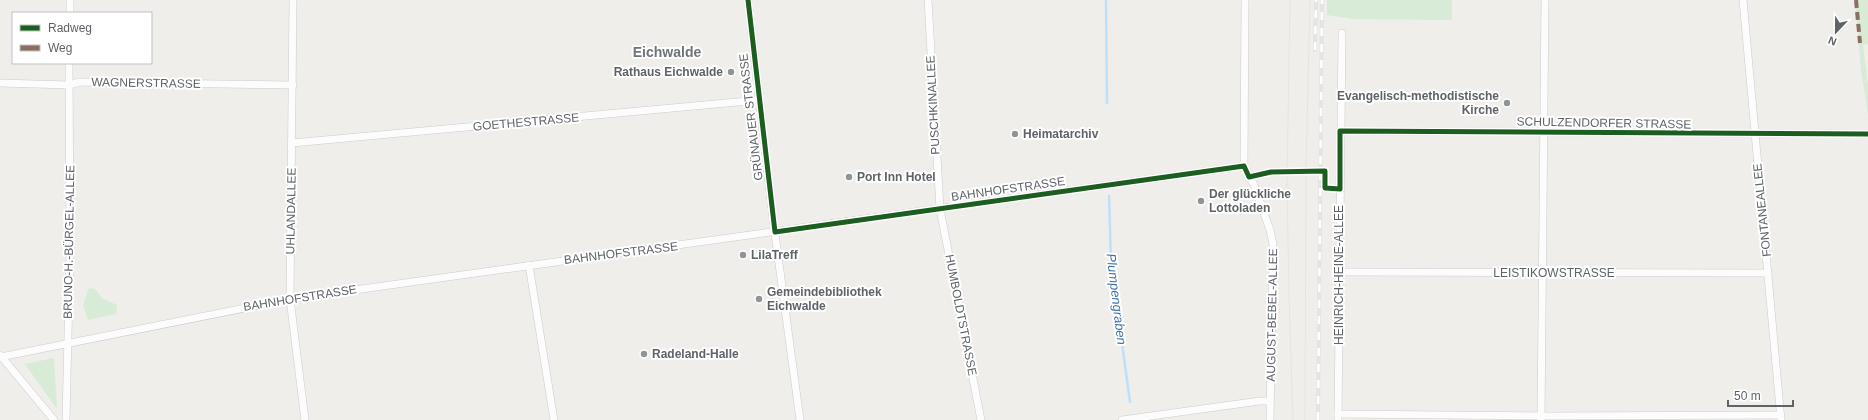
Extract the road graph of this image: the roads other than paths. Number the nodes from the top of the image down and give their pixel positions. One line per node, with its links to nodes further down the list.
1 (70, 0): 8 (street)
2 (294, 0): 13 (street, UHLANDALLEE)
3 (748, 0): 14 (street, GRÜNAUER STRASSE)
4 (928, 0): 21 (street, PUSCHKINALLEE)
5 (1245, 0): 20 (street, AUGUST-BEBEL-ALLEE)
6 (1545, 0): 16 (street)
7 (1743, 0): 17 (street, FONTANEALLEE)
8 (70, 12)
9 (1342, 34): 15 (street, HEINRICH-HEINE-ALLEE)
10 (69, 64): 12 (street, BRUNO-H.-BÜRGEL-ALLEE)
11 (0, 83): 12 (street, WAGNERSTRASSE)
12 (69, 85): 13 (street, WAGNERSTRASSE); 28 (street, BRUNO-H.-BÜRGEL-ALLEE)
13 (293, 85): 19 (street, UHLANDALLEE)
14 (759, 100): 19 (street, GOETHESTRASSE); 22 (street, GRÜNAUER STRASSE)
15 (1340, 131): 16 (street, SCHULZENDORFER STRASSE); 24 (street, HEINRICH-HEINE-ALLEE)
16 (1544, 132): 17 (street, SCHULZENDORFER STRASSE); 25 (street)
17 (1754, 134): 18 (street, SCHULZENDORFER STRASSE); 26 (street, FONTANEALLEE)
18 (1868, 134)
19 (292, 143): 27 (street, UHLANDALLEE)
20 (1244, 166): 21 (street, BAHNHOFSTRASSE); 30 (street, AUGUST-BEBEL-ALLEE)
21 (940, 209): 22 (street, BAHNHOFSTRASSE); 39 (street, HUMBOLDTSTRASSE)
22 (775, 232): 23 (street, BAHNHOFSTRASSE); 38 (street, GRÜNAUER STRASSE)
23 (529, 265): 27 (street, BAHNHOFSTRASSE); 37 (street)
24 (1339, 272): 25 (street, LEISTIKOWSTRASSE); 31 (street, HEINRICH-HEINE-ALLEE)
25 (1543, 273): 26 (street, LEISTIKOWSTRASSE); 32 (street)
26 (1768, 273): 33 (street, FONTANEALLEE)
27 (290, 299): 28 (street, BAHNHOFSTRASSE); 36 (street, UHLANDALLEE)
28 (67, 344): 29 (street, BAHNHOFSTRASSE); 35 (street, BRUNO-H.-BÜRGEL-ALLEE)
29 (1, 356): 34 (street)
30 (1270, 401): 40 (street); 41 (street, AUGUST-BEBEL-ALLEE)
31 (1338, 417): 32 (street)
32 (1541, 418): 33 (street)
33 (1781, 418)
34 (54, 420)
35 (66, 420)
36 (306, 420)
37 (554, 420)
38 (800, 420)
39 (981, 420)
40 (1122, 420)
41 (1270, 420)

